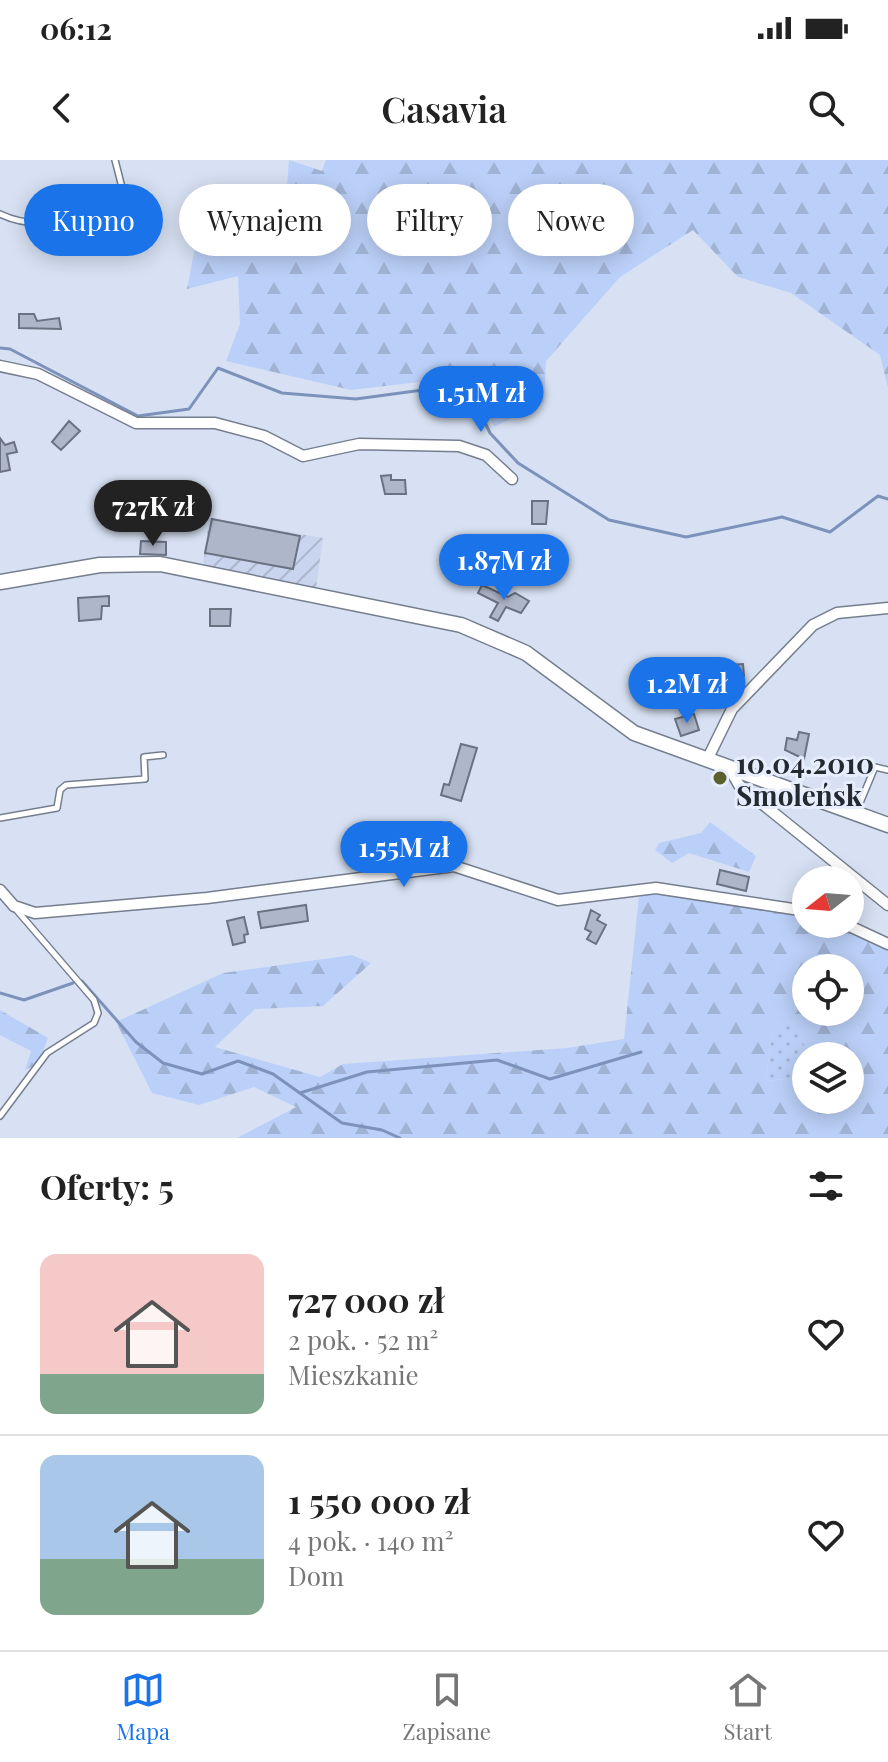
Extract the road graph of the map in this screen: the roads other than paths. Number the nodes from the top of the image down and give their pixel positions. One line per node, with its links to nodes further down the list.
1 (115, 160): 2 (lane)
2 (121, 184)
3 (0, 214): 4 (lane)
4 (24, 221)
5 (0, 366): 6 (street)
6 (512, 479)
7 (0, 582): 10 (street)
8 (888, 608): 10 (street)
9 (163, 755): 14 (lane)
10 (707, 760): 11 (street)
11 (730, 769): 13 (street); 19 (street)
12 (888, 770): 13 (lane)
13 (856, 815): 16 (street)
14 (0, 818)
15 (449, 825): 17 (lane)
16 (888, 825)
17 (450, 867): 20 (street); 21 (street)
18 (0, 890): 20 (street)
19 (888, 905)
20 (14, 906): 24 (lane)
21 (792, 909)
22 (864, 933): 23 (street)
23 (888, 944)
24 (0, 1116)

